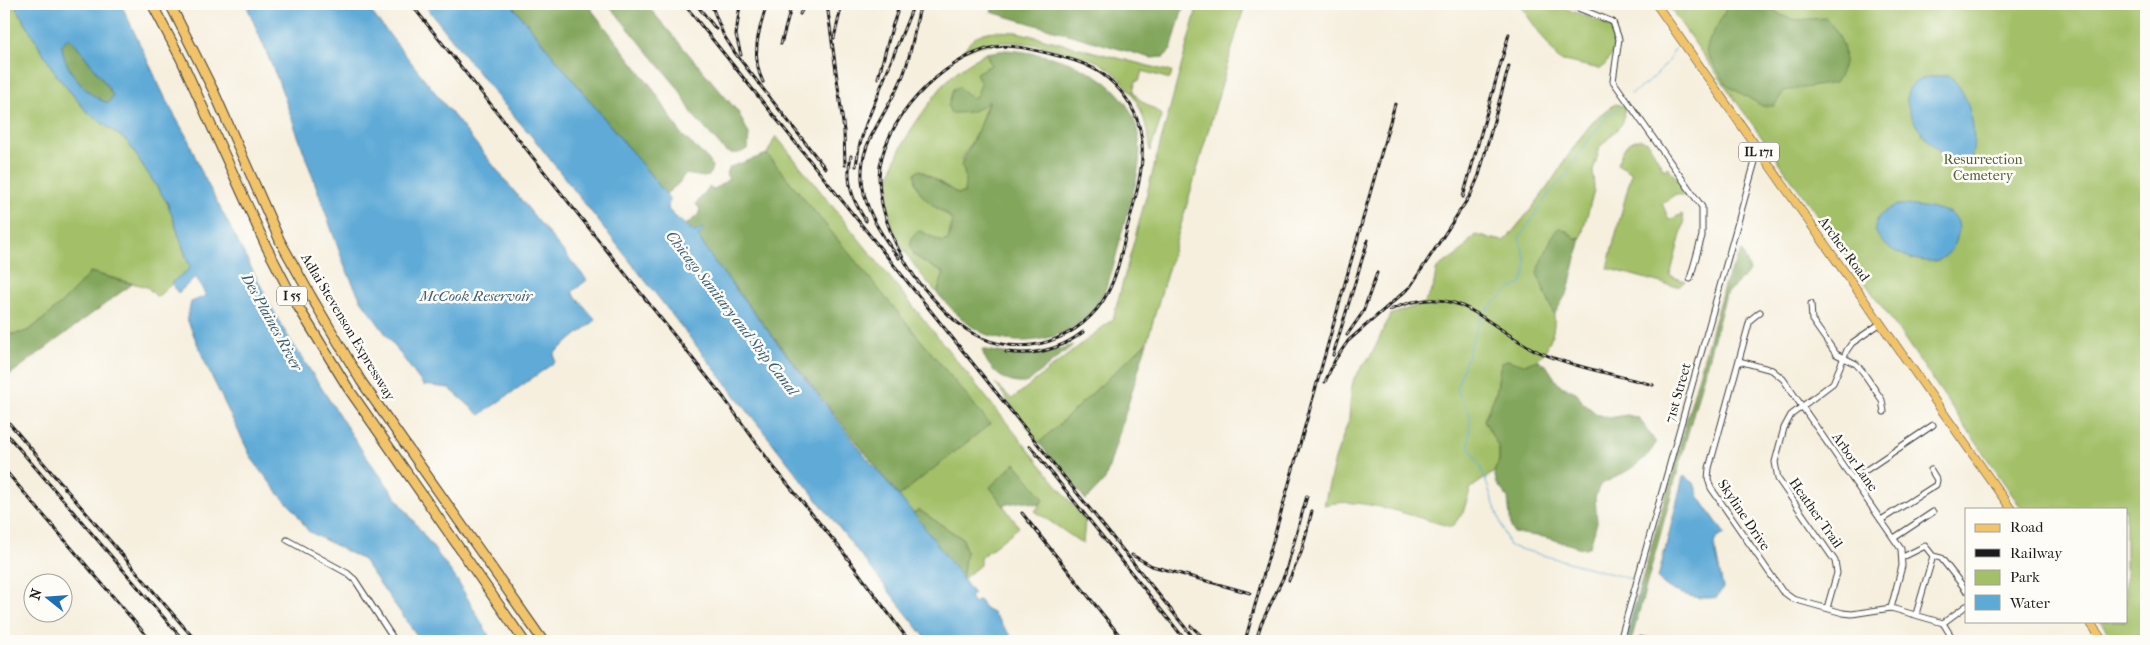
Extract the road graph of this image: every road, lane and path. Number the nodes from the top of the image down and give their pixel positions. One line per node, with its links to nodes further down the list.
1 (152, 4): 33 (highway, I 55)
2 (170, 4): 34 (highway, Adlai Stevenson Expressway / I 55)
3 (1568, 4): 6 (street)
4 (1656, 4): 5 (main road, Archer Road / IL 171)
5 (1758, 150): 9 (main road, Archer Road / IL 171); 35 (street, 71st Street)
6 (1690, 279)
7 (1811, 304): 10 (street)
8 (1760, 312): 11 (street, Skyline Drive)
9 (1881, 323): 10 (street, Heather Trail); 17 (main road, Archer Road / IL 171)
10 (1843, 359): 12 (street, Heather Trail); 13 (street)
11 (1739, 361): 12 (street, Arbor Lane); 26 (street, Skyline Drive)
12 (1803, 407): 16 (street, Arbor Lane); 26 (street, Heather Trail)
13 (1884, 412)
14 (1933, 425): 16 (street)
15 (1930, 470): 19 (street)
16 (1853, 480): 19 (street, Arbor Lane)
17 (2010, 508)
18 (1934, 512): 20 (street)
19 (1881, 520): 20 (street, Arbor Lane)
20 (1894, 538): 23 (street, Arbor Lane)
21 (287, 540): 32 (street)
22 (1933, 556): 23 (street); 24 (street); 28 (street)
23 (1903, 557): 27 (street)
24 (1965, 589)
25 (1965, 607): 30 (street)
26 (1827, 608): 27 (street, Skyline Drive)
27 (1891, 608): 28 (street)
28 (1916, 614): 30 (street)
29 (2090, 622): 38 (main road)
30 (1943, 623): 37 (street)
31 (1635, 640): 36 (street)
32 (395, 641)
33 (524, 641)
34 (542, 641)
35 (1620, 641)
36 (1649, 641)
37 (1954, 641)
38 (2103, 641)

